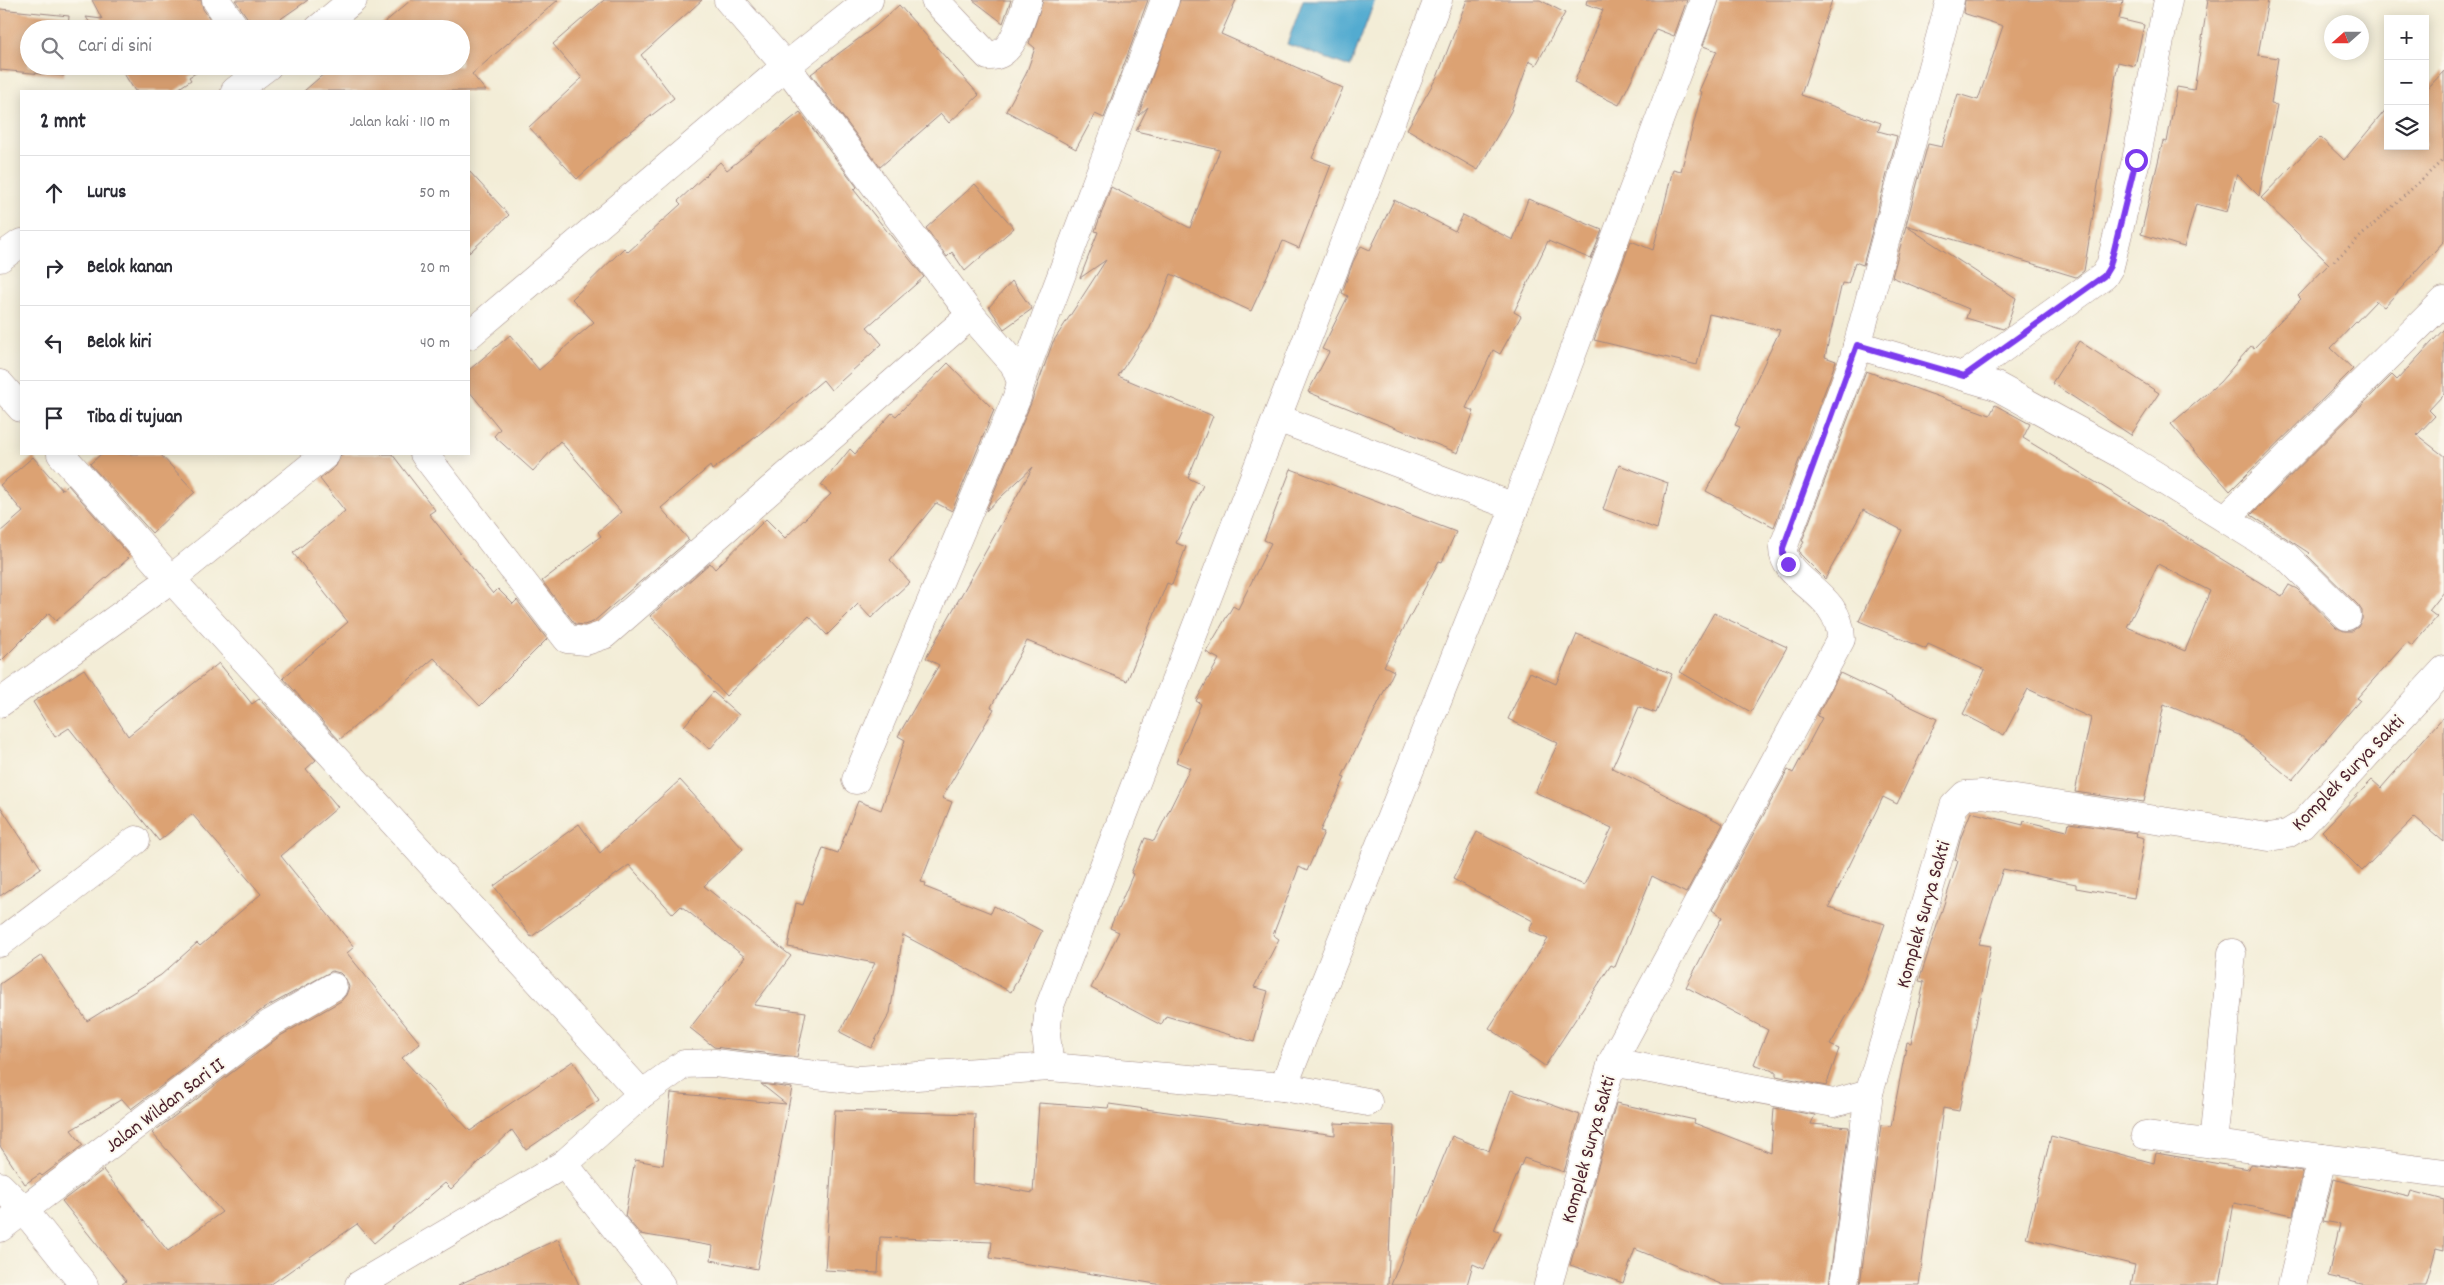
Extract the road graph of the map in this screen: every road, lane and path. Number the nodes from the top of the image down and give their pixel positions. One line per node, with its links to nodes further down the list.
1 (216, 0): 12 (street)
2 (354, 0): 13 (street)
3 (728, 0): 14 (street)
4 (869, 0): 14 (street)
5 (935, 0): 6 (street)
6 (1028, 0)
7 (1165, 0): 26 (street)
8 (1438, 0): 29 (street)
9 (1704, 0): 33 (street)
10 (1950, 0): 24 (street)
11 (2168, 0): 25 (street)
12 (230, 20)
13 (329, 20)
14 (786, 66): 22 (street); 23 (street)
15 (255, 75): 16 (street)
16 (236, 90)
17 (2444, 159): 20 (path)
18 (20, 244): 19 (street)
19 (0, 258)
20 (2334, 261)
21 (2444, 301): 34 (street)
22 (971, 315): 26 (street); 32 (street)
23 (470, 335)
24 (1857, 345): 25 (street); 44 (street)
25 (1964, 376): 36 (street)
26 (1020, 382): 39 (street)
27 (0, 384): 28 (street)
28 (20, 407)
29 (1277, 418): 33 (street); 45 (street)
30 (62, 455): 35 (street)
31 (325, 455): 35 (street)
32 (425, 455)
33 (1515, 507): 46 (street)
34 (2234, 510)
35 (171, 579): 38 (street); 48 (street)
36 (2347, 616)
37 (2444, 670): 47 (street, Komplek Surya Sakti)
38 (0, 703)
39 (856, 780)
40 (136, 840): 41 (street)
41 (0, 942)
42 (2232, 953): 51 (street)
43 (333, 987): 56 (street, Jalan Wildan Sari II)
44 (1612, 1062): 47 (street, Komplek Surya Sakti); 61 (street, Komplek Surya Sakti)
45 (1050, 1067): 46 (street); 48 (street)
46 (1283, 1087): 49 (street)
47 (1869, 1093): 62 (street)
48 (642, 1094): 53 (street)
49 (1368, 1102)
50 (2145, 1135): 51 (street)
51 (2213, 1144): 52 (street)
52 (2322, 1158): 54 (street); 63 (street)
53 (564, 1164): 59 (street); 60 (street)
54 (2444, 1173)
55 (0, 1186): 56 (street)
56 (24, 1210): 57 (street, Jalan Wildan Sari II); 58 (street)
57 (0, 1228)
58 (84, 1285)
59 (359, 1285)
60 (661, 1285)
61 (1548, 1285)
62 (1844, 1285)
63 (2292, 1285)

